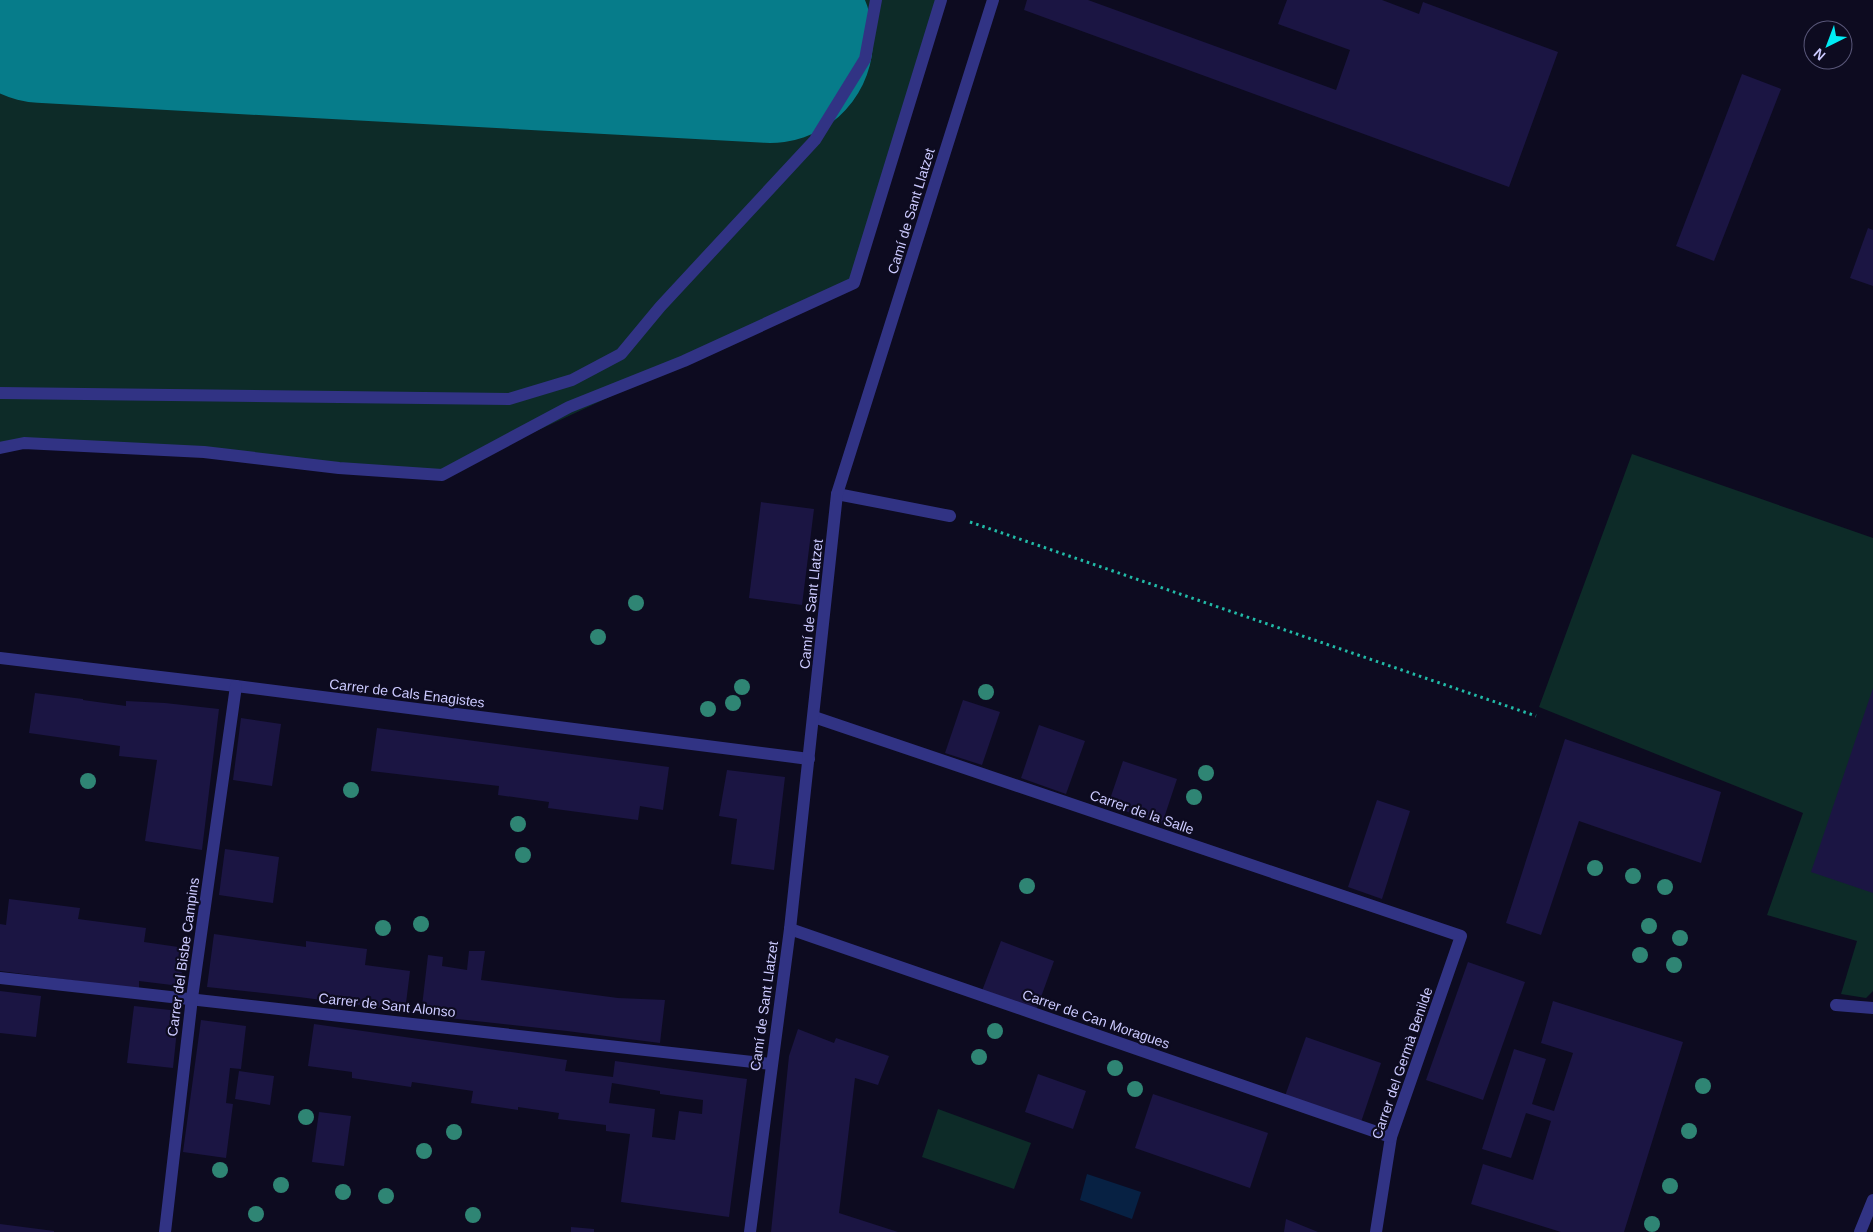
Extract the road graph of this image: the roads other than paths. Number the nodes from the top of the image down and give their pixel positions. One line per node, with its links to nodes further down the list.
1 (876, 0): 4 (street)
2 (941, 0): 5 (street)
3 (993, 0): 6 (street, Camí de Sant Llatzet)
4 (0, 393)
5 (0, 448)
6 (837, 494): 7 (street); 10 (street, Camí de Sant Llatzet)
7 (950, 516)
8 (0, 658): 9 (street, Carrer de Cals Enagistes)
9 (236, 686): 11 (street, Carrer de Cals Enagistes); 15 (street, Carrer del Bisbe Campins)
10 (814, 717): 11 (street, Camí de Sant Llatzet); 13 (street, Carrer de la Salle)
11 (809, 759): 12 (street, Camí de Sant Llatzet)
12 (790, 929): 18 (street, Camí de Sant Llatzet); 19 (street, Carrer de Can Moragues)
13 (1461, 936): 19 (street, Carrer del Germà Benilde)
14 (0, 978): 15 (street, Carrer de Sant Alonso)
15 (192, 998): 18 (street, Carrer de Sant Alonso); 21 (street, Carrer del Bisbe Campins)
16 (1836, 1005): 17 (street)
17 (1873, 1008)
18 (771, 1064): 22 (street, Camí de Sant Llatzet)
19 (1391, 1137): 23 (street, Carrer del Germà Benilde)
20 (1873, 1200): 24 (street)
21 (165, 1232)
22 (750, 1232)
23 (1376, 1232)
24 (1860, 1232)

